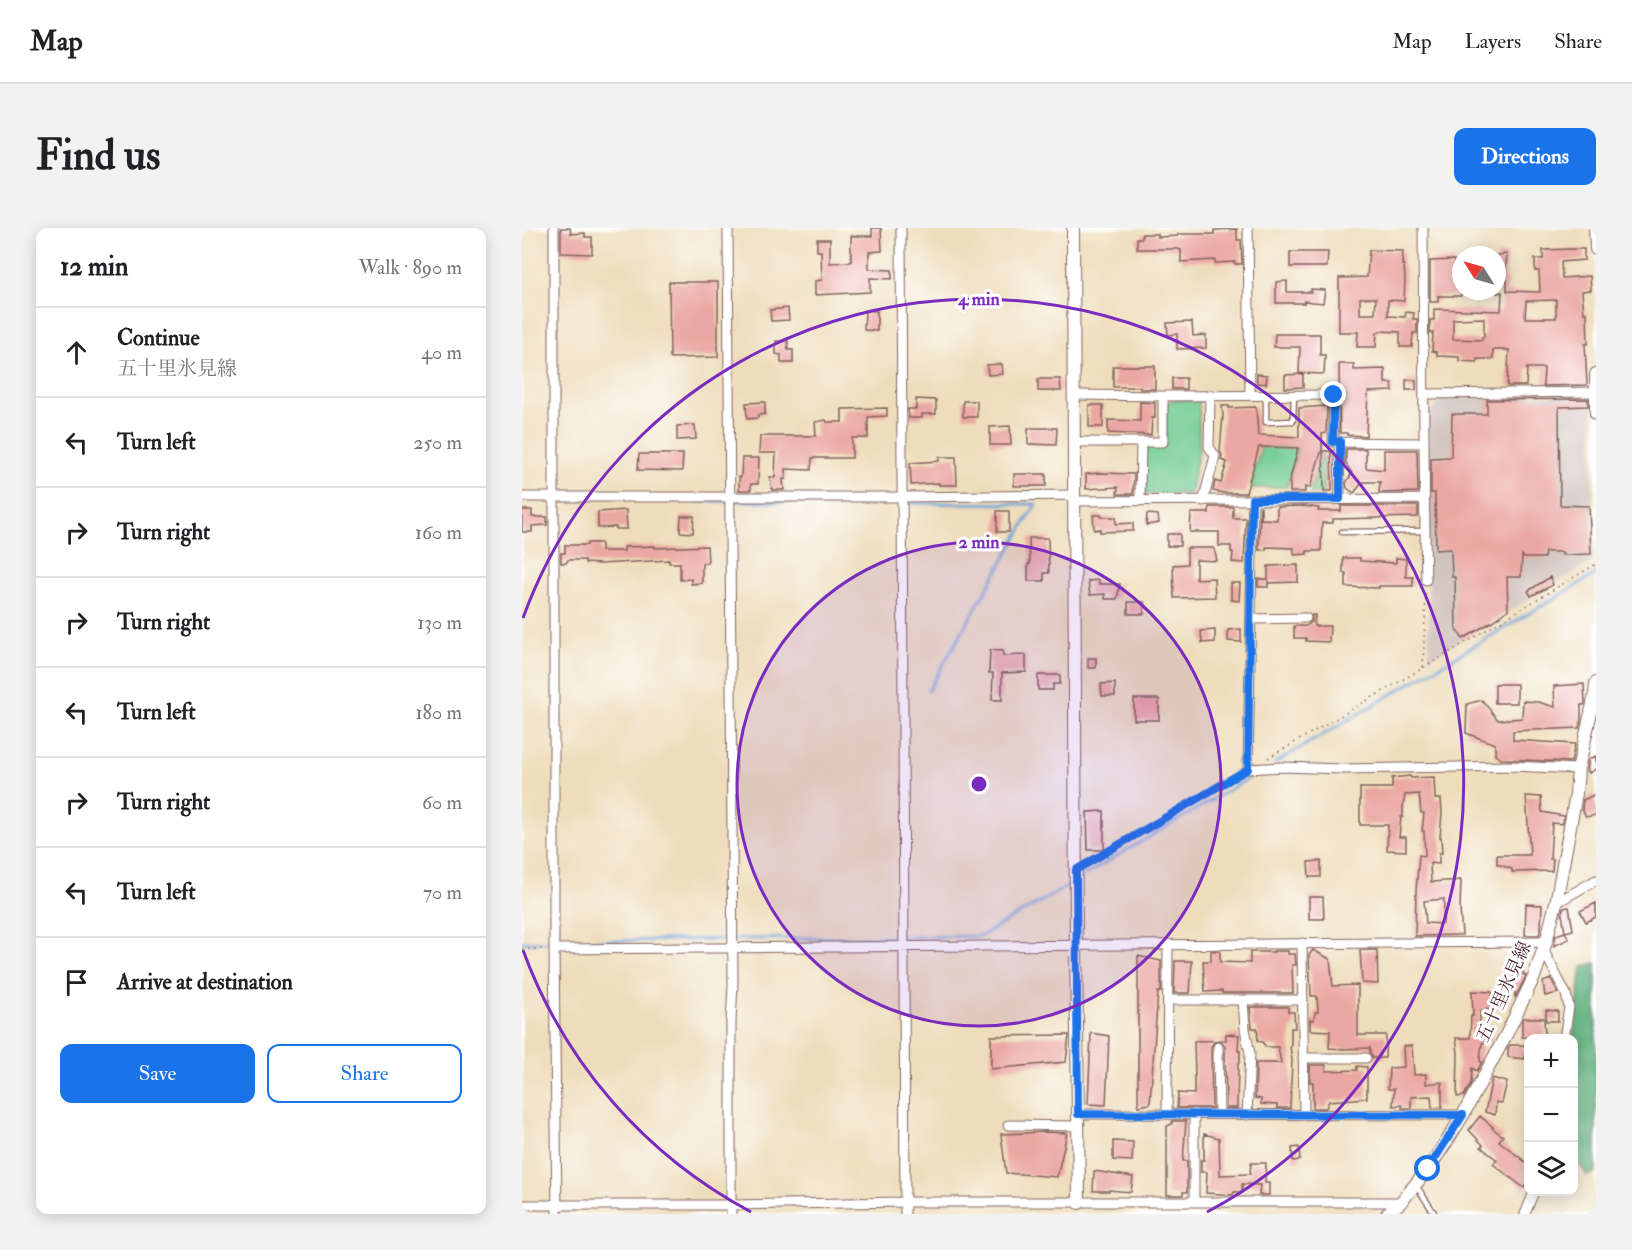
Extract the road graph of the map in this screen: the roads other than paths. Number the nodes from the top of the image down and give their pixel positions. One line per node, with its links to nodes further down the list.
1 (554, 228): 24 (street)
2 (728, 228): 25 (street)
3 (901, 228): 26 (street)
4 (1073, 228): 12 (street)
5 (1248, 228): 14 (street)
6 (1424, 228): 11 (street)
7 (1595, 228): 8 (street)
8 (1596, 249)
9 (1596, 374): 10 (street)
10 (1596, 392): 11 (street); 18 (street)
11 (1425, 394): 22 (street)
12 (1074, 395): 17 (street); 20 (street)
13 (1210, 395): 14 (street); 17 (street); 32 (street)
14 (1250, 395): 15 (street)
15 (1266, 395): 16 (street); 16 (lane)
16 (1294, 395): 19 (street)
17 (1163, 396): 21 (street)
18 (1596, 414)
19 (1340, 441): 22 (street); 29 (street)
20 (1074, 442): 21 (street); 27 (street)
21 (1141, 443): 31 (street)
22 (1423, 443): 30 (street)
23 (522, 497): 24 (street)
24 (554, 497): 25 (street); 48 (street)
25 (728, 497): 26 (street); 47 (street)
26 (902, 497): 27 (street); 46 (street)
27 (1074, 498): 31 (street); 43 (street)
28 (1252, 499): 29 (street); 32 (street); 37 (street)
29 (1340, 499): 30 (street)
30 (1424, 499): 33 (street)
31 (1140, 500): 32 (street)
32 (1203, 501)
33 (1425, 531): 34 (lane); 35 (street)
34 (1341, 532)
35 (1426, 580)
36 (1306, 618): 37 (street)
37 (1251, 619): 39 (street)
38 (1596, 683): 39 (street, 五十里氷見線)
39 (1578, 769): 41 (street, 五十里氷見線)
40 (1596, 880): 41 (street)
41 (1556, 903): 45 (street, 五十里氷見線)
42 (1302, 944): 44 (street); 45 (street); 51 (street)
43 (1076, 945): 44 (street); 46 (street); 62 (street)
44 (1168, 945): 49 (street)
45 (1544, 945): 52 (street); 61 (street, 五十里氷見線)
46 (903, 946): 47 (street); 66 (street)
47 (733, 948): 48 (street); 73 (street)
48 (554, 949): 72 (street)
49 (1168, 1000): 50 (street); 56 (street)
50 (1243, 1000): 51 (street); 59 (street)
51 (1303, 1000): 54 (street)
52 (1565, 1034)
53 (1218, 1047): 58 (street)
54 (1303, 1058): 55 (street); 60 (street)
55 (1366, 1058)
56 (1167, 1114): 57 (street); 62 (street)
57 (1194, 1114): 58 (street); 67 (street)
58 (1219, 1114): 59 (street)
59 (1247, 1114): 60 (street)
60 (1304, 1115): 61 (street)
61 (1463, 1115): 64 (street, 五十里氷見線)
62 (1078, 1120): 63 (street); 71 (street)
63 (1008, 1125)
64 (1415, 1185): 68 (street, 五十里氷見線); 77 (lane)
65 (1532, 1196): 78 (street)
66 (905, 1202): 71 (street); 73 (street); 74 (street)
67 (1194, 1202): 68 (street); 69 (street)
68 (1401, 1202): 76 (street, 五十里氷見線)
69 (1139, 1203): 71 (street); 75 (street)
70 (522, 1205): 72 (street)
71 (1079, 1208)
72 (557, 1209): 73 (street)
73 (731, 1210)
74 (905, 1214)
75 (1139, 1214)
76 (1387, 1214)
77 (1435, 1214)
78 (1525, 1214)

